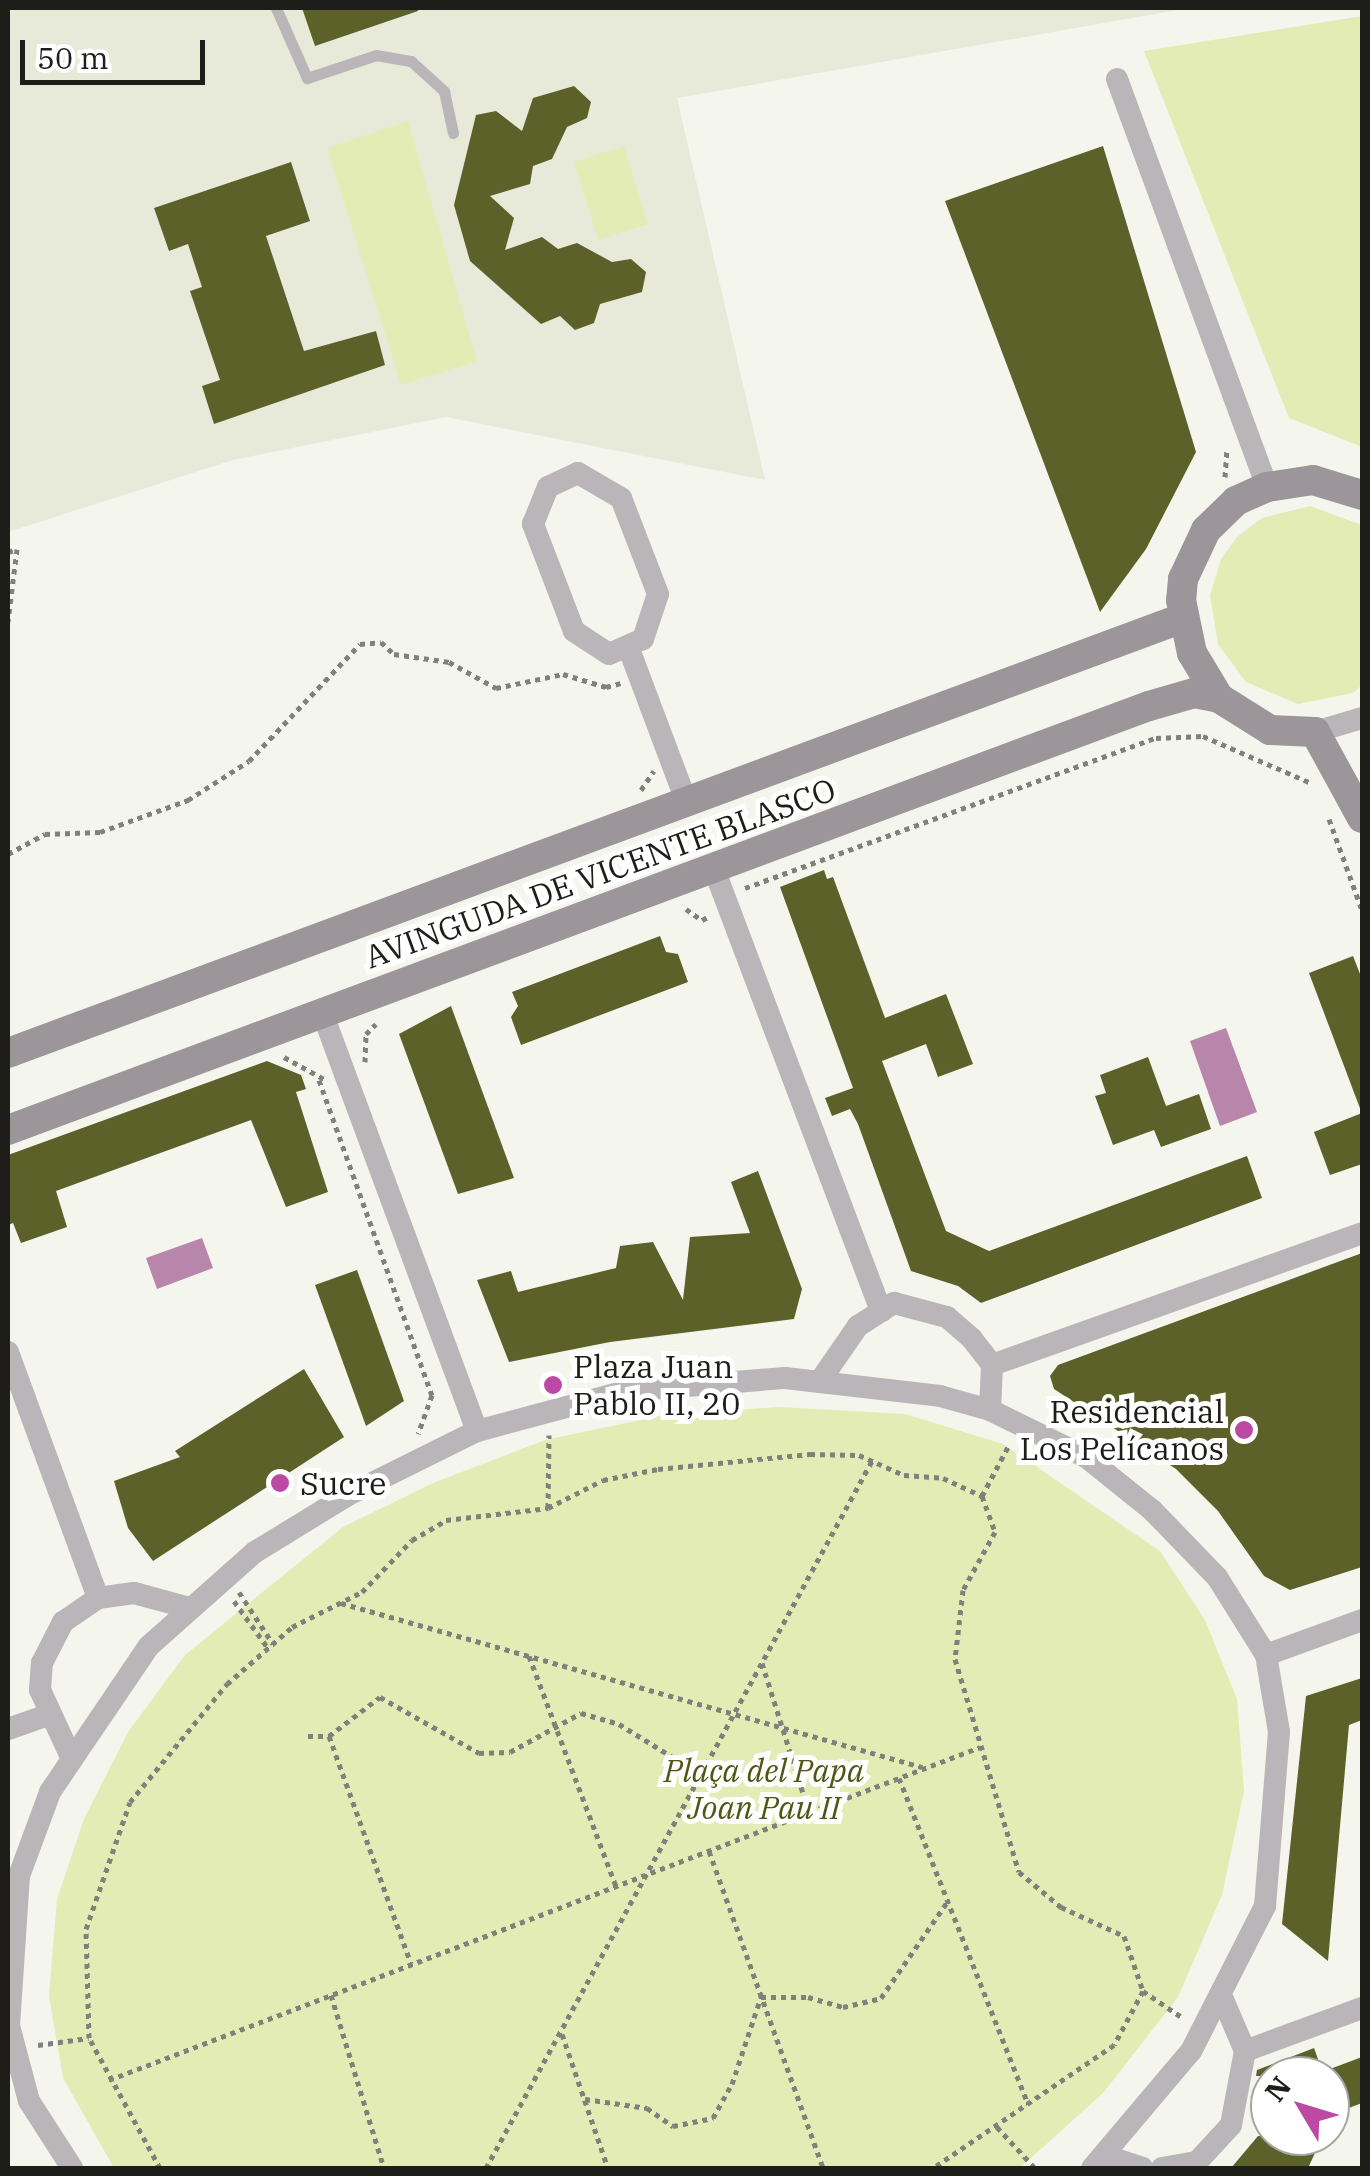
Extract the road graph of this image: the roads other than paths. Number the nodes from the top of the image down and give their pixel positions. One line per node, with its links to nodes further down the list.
1 (276, 8): 3 (lane)
2 (1117, 79): 4 (street)
3 (453, 133)
4 (1267, 487): 5 (street); 6 (street)
5 (1362, 494)
6 (1184, 618): 8 (street); 11 (street, AVINGUDA DE VICENTE BLASCO)
7 (630, 649): 7 (street); 11 (street)
8 (1219, 698): 10 (street); 13 (street, AVINGUDA DE VICENTE BLASCO)
9 (1362, 718): 10 (street)
10 (1315, 732): 12 (street)
11 (686, 801): 15 (street, AVINGUDA DE VICENTE BLASCO)
12 (1362, 818)
13 (714, 869): 14 (street, AVINGUDA DE VICENTE BLASCO); 18 (street)
14 (322, 1012): 16 (street, AVINGUDA DE VICENTE BLASCO); 23 (street)
15 (8, 1053)
16 (8, 1130)
17 (1362, 1233): 20 (street)
18 (881, 1312): 20 (street); 21 (street)
19 (8, 1352): 24 (street)
20 (992, 1365): 22 (street)
21 (820, 1381): 22 (street); 23 (street)
22 (990, 1410): 27 (street)
23 (477, 1431): 25 (street)
24 (98, 1598): 25 (street); 28 (street)
25 (190, 1608): 30 (street)
26 (1362, 1620): 27 (street)
27 (1266, 1655): 31 (street)
28 (48, 1715): 29 (street); 30 (street)
29 (8, 1729)
30 (71, 1757): 34 (street)
31 (1222, 1997): 33 (street); 35 (street)
32 (1362, 2008): 33 (street)
33 (1245, 2052): 36 (street)
34 (18, 2106): 37 (street)
35 (1098, 2162): 38 (street)
36 (1198, 2165): 39 (street)
37 (72, 2168)
38 (1142, 2168)
39 (1162, 2168)

